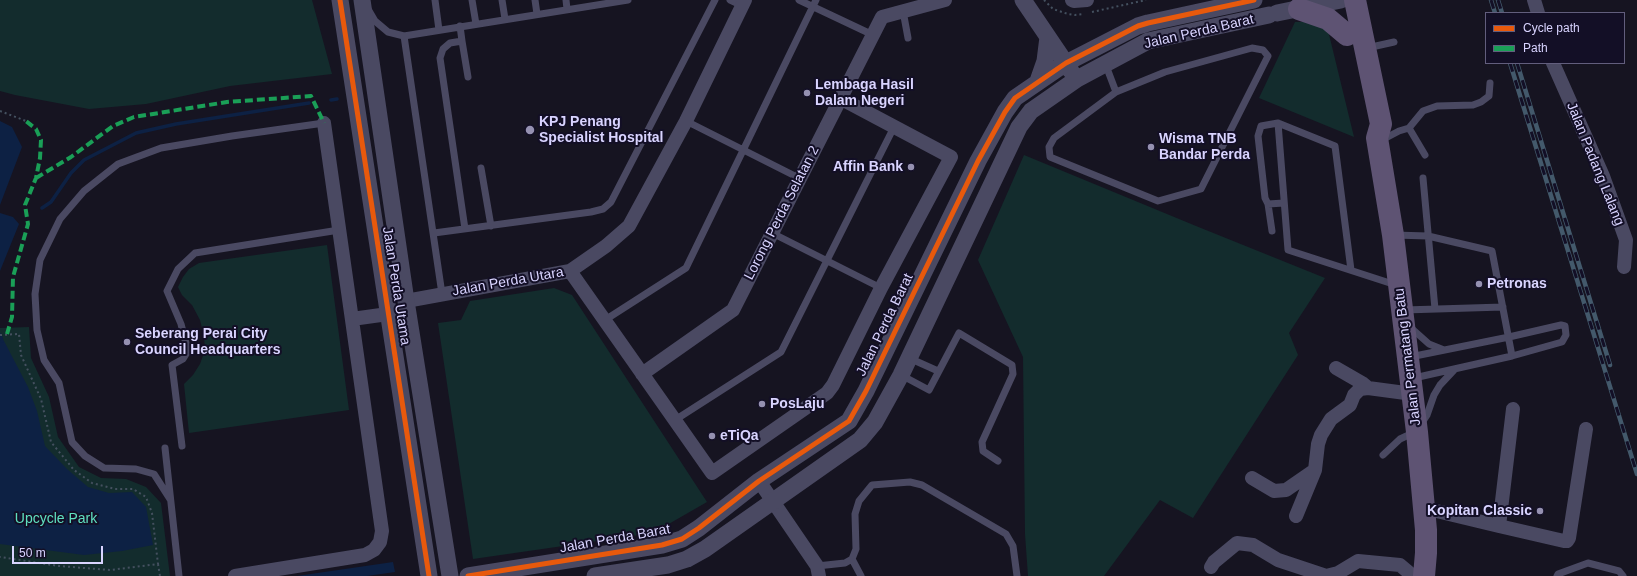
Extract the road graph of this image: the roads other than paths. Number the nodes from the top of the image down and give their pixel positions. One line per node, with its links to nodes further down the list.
1 (340, 0): 78 (street, Jalan Perda Utama)
2 (363, 0): 32 (lane); 75 (street, Jalan Perda Utama)
3 (435, 0): 30 (lane)
4 (472, 0): 28 (lane)
5 (502, 0): 27 (lane)
6 (535, 0): 26 (lane)
7 (566, 0): 22 (lane)
8 (628, 0): 19 (lane)
9 (715, 0): 60 (lane)
10 (799, 0): 21 (lane)
11 (945, 0): 24 (street)
12 (1023, 0): 33 (street)
13 (1072, 0): 14 (street)
14 (1087, 0)
15 (1254, 0): 38 (street, Jalan Perda Barat)
16 (1340, 0): 23 (street, Jalan Perda Barat); 35 (main road, Jalan Permatang Batu)
17 (1355, 0): 35 (main road, Jalan Permatang Batu)
18 (1534, 0): 25 (street)
19 (600, 2): 22 (lane)
20 (739, 2): 47 (street, Jalan Perda Utara)
21 (815, 3): 31 (lane); 53 (lane)
22 (567, 9): 26 (lane)
23 (1298, 9): 35 (main road); 39 (street, Jalan Perda Barat)
24 (903, 11): 31 (street, Lorong Perda Selatan 2); 34 (lane)
25 (1538, 12)
26 (537, 14): 27 (lane)
27 (505, 19): 28 (lane)
28 (476, 24): 29 (lane)
29 (460, 26): 30 (lane); 36 (lane)
30 (439, 30): 32 (lane)
31 (873, 35): 46 (street, Lorong Perda Selatan 2)
32 (404, 36): 64 (lane)
33 (1048, 37): 38 (street); 43 (street)
34 (908, 38)
35 (1361, 38): 37 (lane); 52 (main road, Jalan Permatang Batu)
36 (462, 41): 41 (lane); 61 (lane)
37 (1394, 42)
38 (1066, 63): 42 (street); 43 (street, Jalan Perda Barat)
39 (1105, 63): 42 (street, Jalan Perda Barat); 45 (lane)
40 (1553, 64): 69 (street, Jalan Padang Lalang)
41 (468, 78)
42 (1077, 79): 85 (street, Jalan Perda Barat)
43 (1038, 81): 93 (street, Jalan Perda Barat)
44 (1490, 83): 51 (lane)
45 (1116, 92): 45 (lane)
46 (840, 98): 50 (street); 56 (street, Lorong Perda Selatan 2)
47 (686, 121): 53 (lane); 71 (street, Jalan Perda Utara)
48 (324, 123): 62 (street); 106 (lane)
49 (1278, 123): 58 (lane); 59 (lane); 70 (lane)
50 (894, 127): 68 (lane); 73 (street)
51 (1409, 128): 52 (lane); 54 (lane)
52 (1378, 140): 66 (main road, Jalan Permatang Batu)
53 (744, 150): 56 (lane); 81 (lane)
54 (1425, 155)
55 (482, 168): 60 (lane)
56 (799, 178): 65 (street, Lorong Perda Selatan 2)
57 (1423, 178): 67 (lane)
58 (1284, 203): 59 (lane); 70 (lane)
59 (1268, 204): 63 (lane)
60 (491, 226): 61 (lane)
61 (465, 229): 64 (lane)
62 (340, 230): 80 (street); 99 (lane)
63 (1272, 231)
64 (434, 233): 74 (lane)
65 (772, 233): 68 (lane); 89 (street, Lorong Perda Selatan 2)
66 (1393, 235): 67 (lane); 72 (main road, Jalan Permatang Batu)
67 (1428, 236): 76 (lane); 77 (lane)
68 (826, 260): 73 (lane); 96 (lane)
69 (1624, 267)
70 (1351, 270): 72 (lane)
71 (570, 271): 74 (street, Jalan Perda Utara); 81 (street)
72 (1400, 286): 79 (main road, Jalan Permatang Batu)
73 (881, 288): 96 (street)
74 (442, 294): 75 (street, Jalan Perda Utara)
75 (406, 301): 117 (street, Jalan Perda Utama)
76 (1503, 307): 77 (lane); 82 (lane)
77 (1435, 309): 79 (lane)
78 (388, 314): 80 (street); 116 (street, Jalan Perda Utama)
79 (1403, 316): 83 (lane); 91 (main road, Jalan Permatang Batu)
80 (352, 319): 115 (street)
81 (605, 320): 89 (street)
82 (1509, 337): 83 (lane); 84 (lane); 84 (lane)
83 (1446, 351): 91 (lane)
84 (1512, 356): 87 (lane)
85 (909, 358): 88 (lane); 90 (street, Jalan Perda Barat)
86 (1336, 368): 92 (street)
87 (1455, 369): 91 (lane); 98 (lane)
88 (938, 371): 90 (lane); 102 (lane)
89 (642, 374): 96 (street)
90 (901, 375): 94 (street, Jalan Perda Barat)
91 (1410, 377): 92 (street); 98 (main road, Jalan Permatang Batu)
92 (1368, 388): 103 (street)
93 (866, 391): 94 (street); 105 (street, Jalan Perda Barat)
94 (885, 403): 107 (street, Jalan Perda Barat)
95 (1513, 409): 110 (street)
96 (675, 420)
97 (1586, 429): 110 (street)
98 (1417, 430): 101 (lane); 108 (main road, Jalan Permatang Batu)
99 (182, 446)
100 (165, 448): 106 (lane)
101 (1383, 455)
102 (998, 461)
103 (1316, 470): 104 (street); 109 (street)
104 (1252, 478)
105 (759, 481): 107 (street); 118 (street, Jalan Perda Barat)
106 (170, 499): 114 (lane)
107 (773, 501): 113 (street); 119 (street, Jalan Perda Barat)
108 (1424, 508): 110 (street); 123 (main road, Jalan Permatang Batu)
109 (1296, 516)
110 (1499, 526)
111 (852, 559): 113 (lane); 120 (lane); 121 (lane)
112 (1211, 567): 122 (street)
113 (818, 571)
114 (179, 576)
115 (235, 576)
116 (429, 576)
117 (450, 576)
118 (468, 576)
119 (595, 576)
120 (861, 576)
121 (1016, 576)
122 (1413, 576)
123 (1424, 576)
124 (1557, 576): 125 (lane)
125 (1623, 576)

